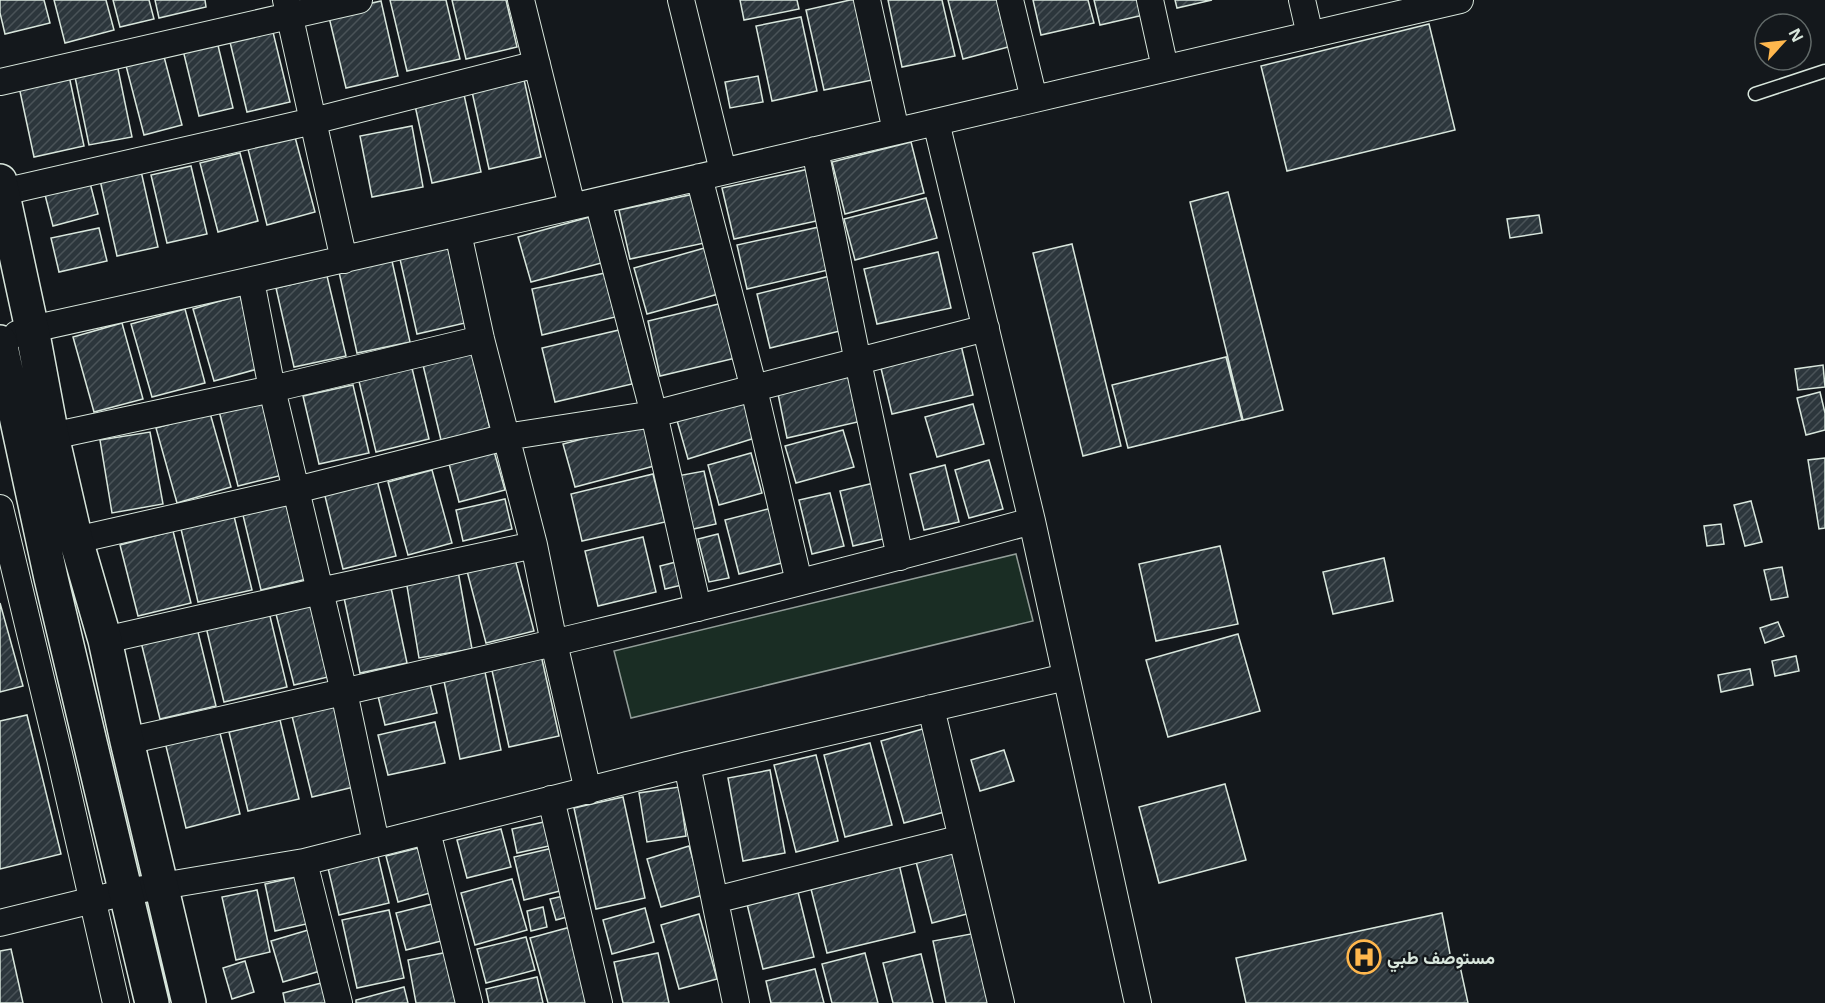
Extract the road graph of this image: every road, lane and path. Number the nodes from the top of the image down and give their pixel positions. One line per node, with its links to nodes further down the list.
1 (360, 0): 9 (street)
2 (521, 0): 11 (street)
3 (681, 0): 21 (street)
4 (867, 0): 19 (street)
5 (1010, 0): 16 (street)
6 (1150, 0): 12 (street)
7 (1302, 0): 10 (street)
8 (1460, 0): 10 (street)
9 (288, 8): 14 (street); 17 (street)
10 (1310, 35): 12 (street)
11 (537, 64): 17 (street); 24 (street)
12 (1165, 68): 16 (street)
13 (1825, 71): 15 (lane)
14 (0, 82)
15 (1755, 94)
16 (1034, 99): 18 (street)
17 (313, 121): 22 (street); 26 (street)
18 (936, 122): 19 (street); 28 (street)
19 (896, 131): 20 (street)
20 (815, 150): 21 (street); 32 (street)
21 (711, 174): 23 (street); 34 (street)
22 (1, 186): 29 (main road)
23 (598, 201): 24 (street); 35 (street)
24 (572, 207): 25 (street)
25 (458, 233): 26 (street); 30 (street)
26 (344, 260): 27 (street)
27 (251, 281): 29 (street); 33 (street)
28 (986, 328): 32 (street); 40 (street)
29 (32, 329): 31 (street); 36 (main road)
30 (481, 339): 33 (street); 37 (street)
31 (0, 341): 61 (main road)
32 (858, 362): 34 (street); 43 (street)
33 (272, 389): 36 (street); 38 (street)
34 (754, 389): 35 (street); 44 (street)
35 (654, 414): 37 (street); 46 (street)
36 (51, 436): 41 (main road)
37 (506, 437): 38 (street); 42 (street)
38 (296, 489): 41 (street); 45 (street)
39 (0, 508): 62 (street)
40 (1032, 521): 43 (street); 49 (street)
41 (76, 540): 47 (main road)
42 (534, 545): 45 (street); 48 (street)
43 (900, 557): 44 (street)
44 (799, 582): 46 (street)
45 (320, 591): 47 (street); 50 (street)
46 (698, 608): 48 (street)
47 (105, 640): 52 (main road)
48 (554, 643): 50 (street); 54 (street)
49 (1066, 677): 51 (street); 73 (street)
50 (344, 692): 52 (street); 58 (street)
51 (931, 708): 53 (street); 57 (street)
52 (127, 741): 60 (main road)
53 (687, 765): 54 (street); 63 (street)
54 (588, 791): 55 (street)
55 (551, 799): 56 (street); 70 (street)
56 (427, 831): 58 (street); 69 (street)
57 (962, 838): 63 (street); 72 (street)
58 (376, 843): 59 (street)
59 (304, 862): 60 (street); 68 (street)
60 (161, 886): 61 (street); 67 (main road)
61 (126, 892): 62 (street); 66 (main road)
62 (92, 900): 64 (street); 65 (street)
63 (715, 900): 71 (street)
64 (0, 923)
65 (116, 1003)
66 (152, 1003)
67 (189, 1003)
68 (339, 1003)
69 (469, 1003)
70 (599, 1003)
71 (736, 1003)
72 (1001, 1003)
73 (1138, 1003)

